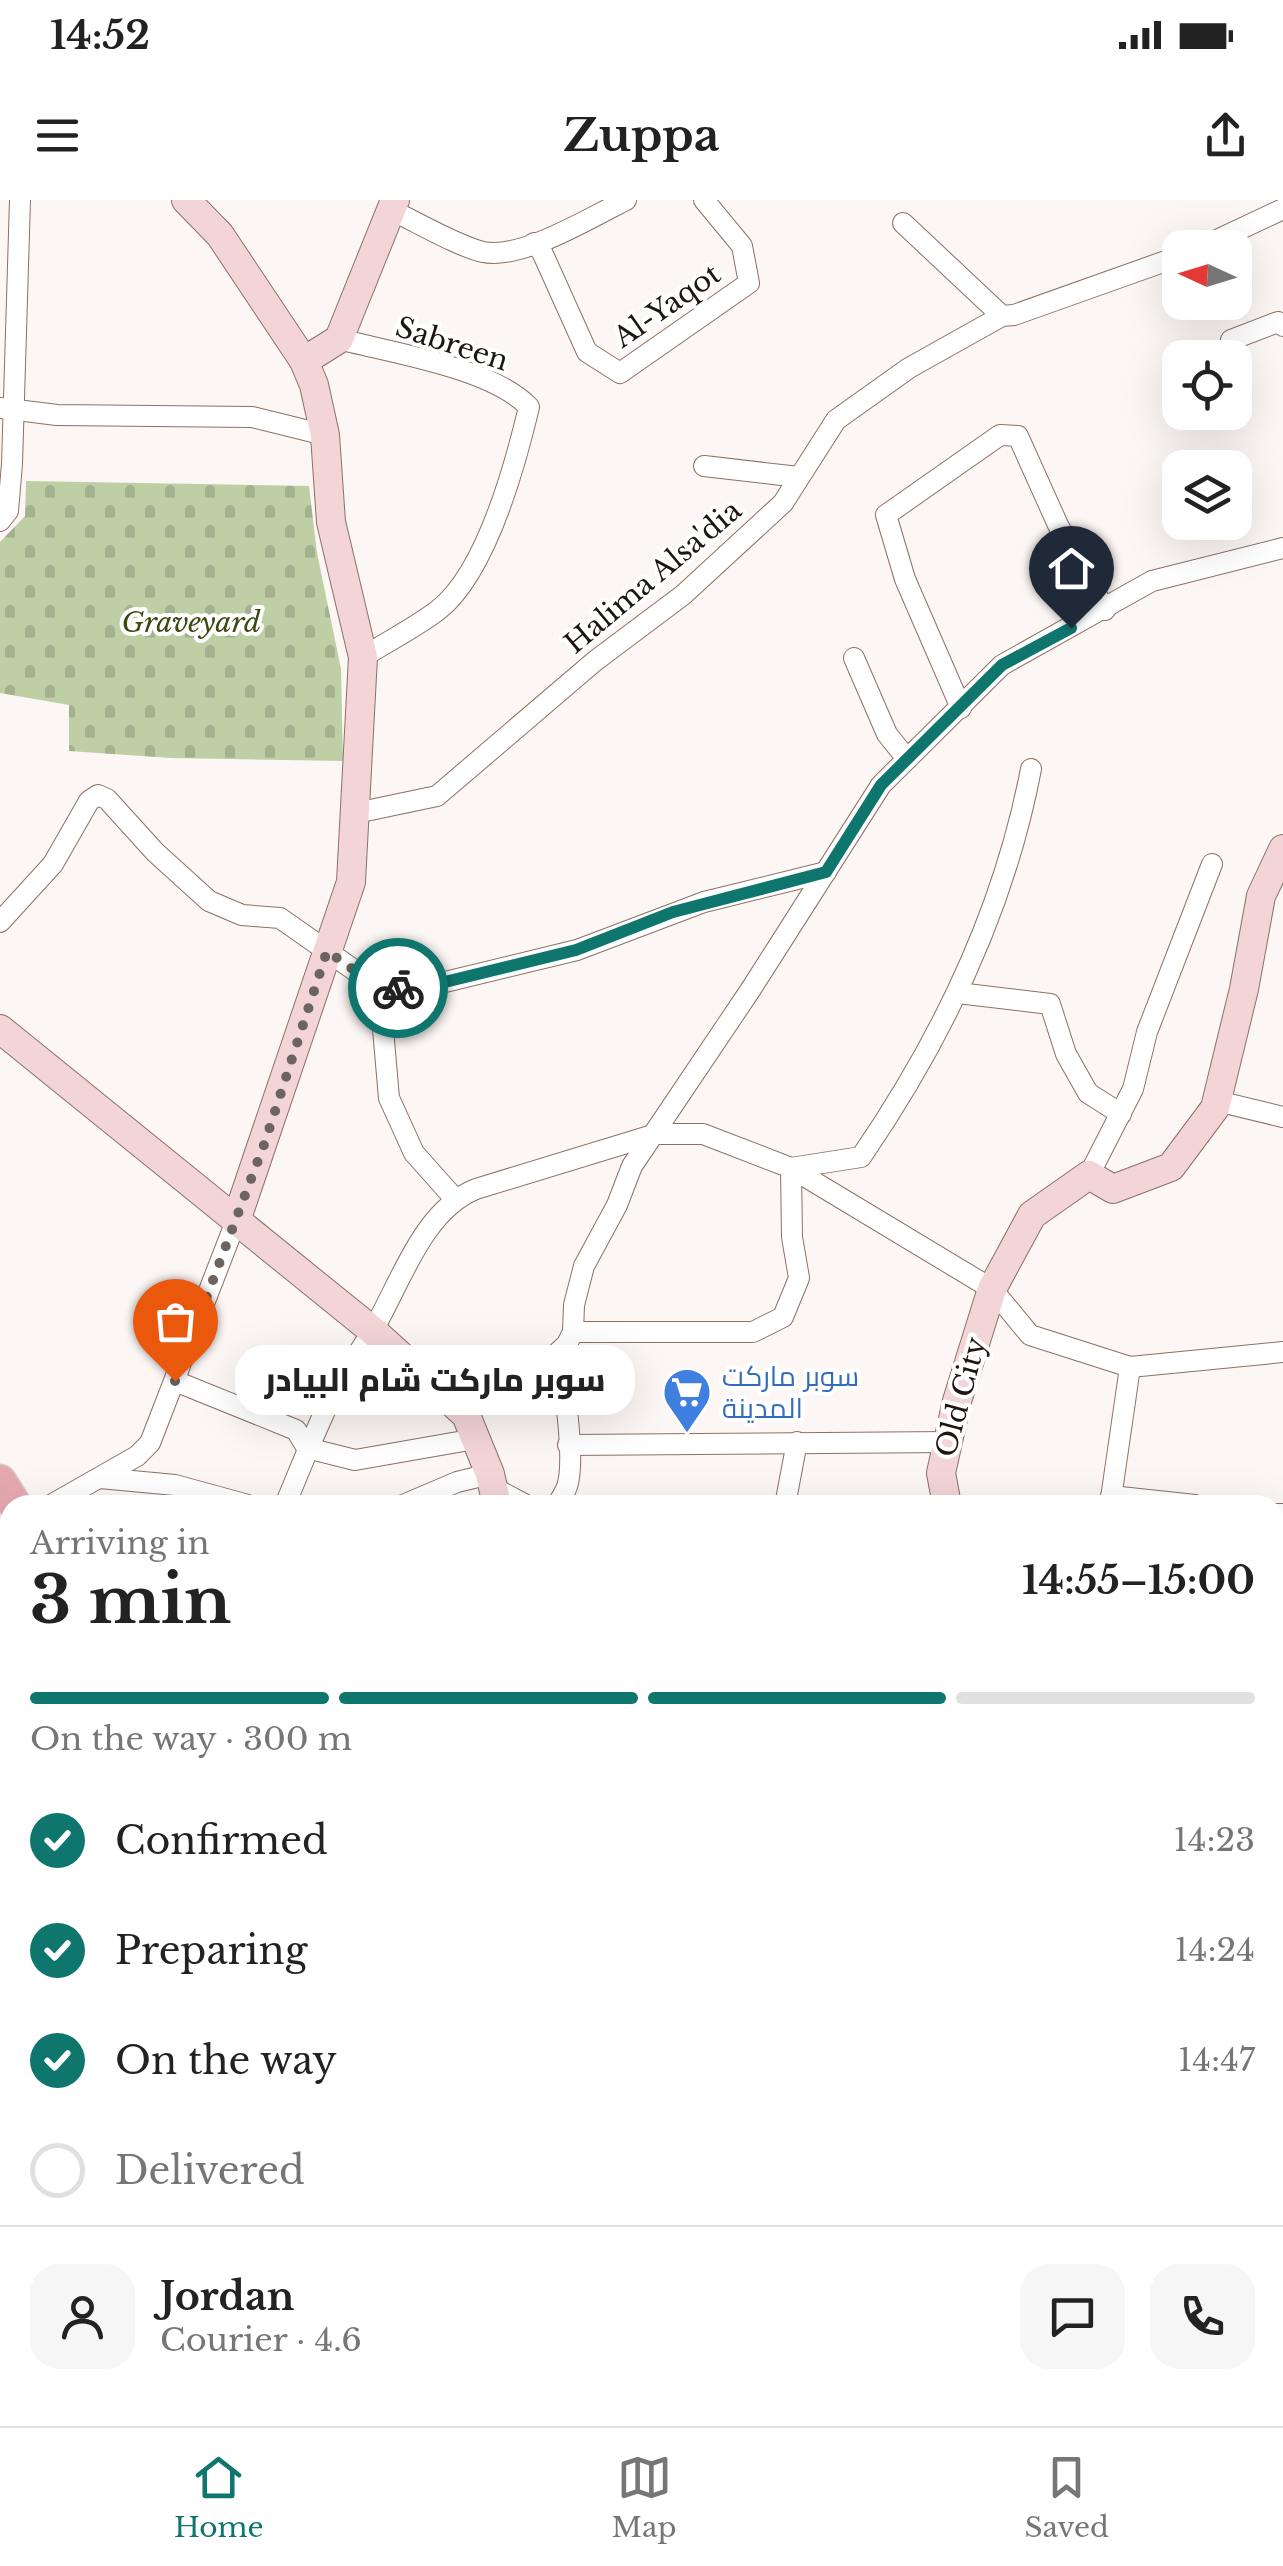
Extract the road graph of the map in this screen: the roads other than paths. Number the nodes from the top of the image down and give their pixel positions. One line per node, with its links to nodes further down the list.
1 (20, 200): 16 (street)
2 (186, 200): 15 (street)
3 (626, 200): 9 (street)
4 (704, 200): 9 (street, Al-Yaqot)
5 (393, 205): 9 (street); 13 (street)
6 (1283, 209): 8 (street)
7 (903, 223): 11 (street)
8 (1242, 230)
9 (534, 244)
10 (1162, 262): 11 (street, Halima Alsa'dia)
11 (1002, 316): 19 (street, Halima Alsa'dia)
12 (1283, 326): 14 (street)
13 (339, 339): 15 (street); 23 (street, Sabreen)
14 (1231, 340)
15 (304, 361): 17 (street)
16 (6, 409): 17 (street); 20 (street)
17 (325, 435): 23 (street)
18 (704, 466): 19 (street)
19 (799, 477): 28 (street, Halima Alsa'dia)
20 (0, 521)
21 (1283, 548): 22 (street)
22 (1105, 610): 25 (street); 25 (street)
23 (363, 657): 28 (street)
24 (854, 658): 26 (street)
25 (961, 708): 26 (street)
26 (907, 759): 31 (street)
27 (1031, 769): 35 (street)
28 (356, 813): 33 (street)
29 (1283, 848): 37 (street)
30 (1212, 864): 38 (street)
31 (826, 872): 34 (street); 40 (street)
32 (0, 922): 33 (street)
33 (327, 951): 34 (street); 44 (street)
34 (379, 983): 43 (street)
35 (958, 993): 38 (street); 41 (street)
36 (0, 1029): 44 (street)
37 (1217, 1101): 39 (street); 42 (street)
38 (1122, 1114): 42 (street)
39 (1283, 1117)
40 (656, 1134): 41 (street); 43 (street); 47 (street)
41 (791, 1168): 45 (street); 47 (street)
42 (1089, 1175): 45 (street, Old City)
43 (455, 1199): 46 (street)
44 (236, 1221): 46 (street); 51 (street)
45 (992, 1290): 50 (street); 54 (street, Old City)
46 (373, 1331): 52 (street); 56 (street)
47 (572, 1332): 49 (street)
48 (1283, 1352): 50 (street)
49 (555, 1355): 52 (street); 55 (street)
50 (1130, 1367): 66 (street)
51 (175, 1381): 56 (street); 57 (street)
52 (471, 1427): 56 (street); 58 (street)
53 (798, 1442): 54 (street); 55 (street); 64 (street)
54 (948, 1442): 65 (street, Old City)
55 (568, 1445): 63 (street)
56 (307, 1448): 61 (street)
57 (100, 1478): 59 (street); 60 (street)
58 (494, 1489): 62 (street)
59 (69, 1495)
60 (213, 1495)
61 (289, 1495)
62 (426, 1495)
63 (563, 1495)
64 (787, 1495)
65 (945, 1495)
66 (1111, 1495)

